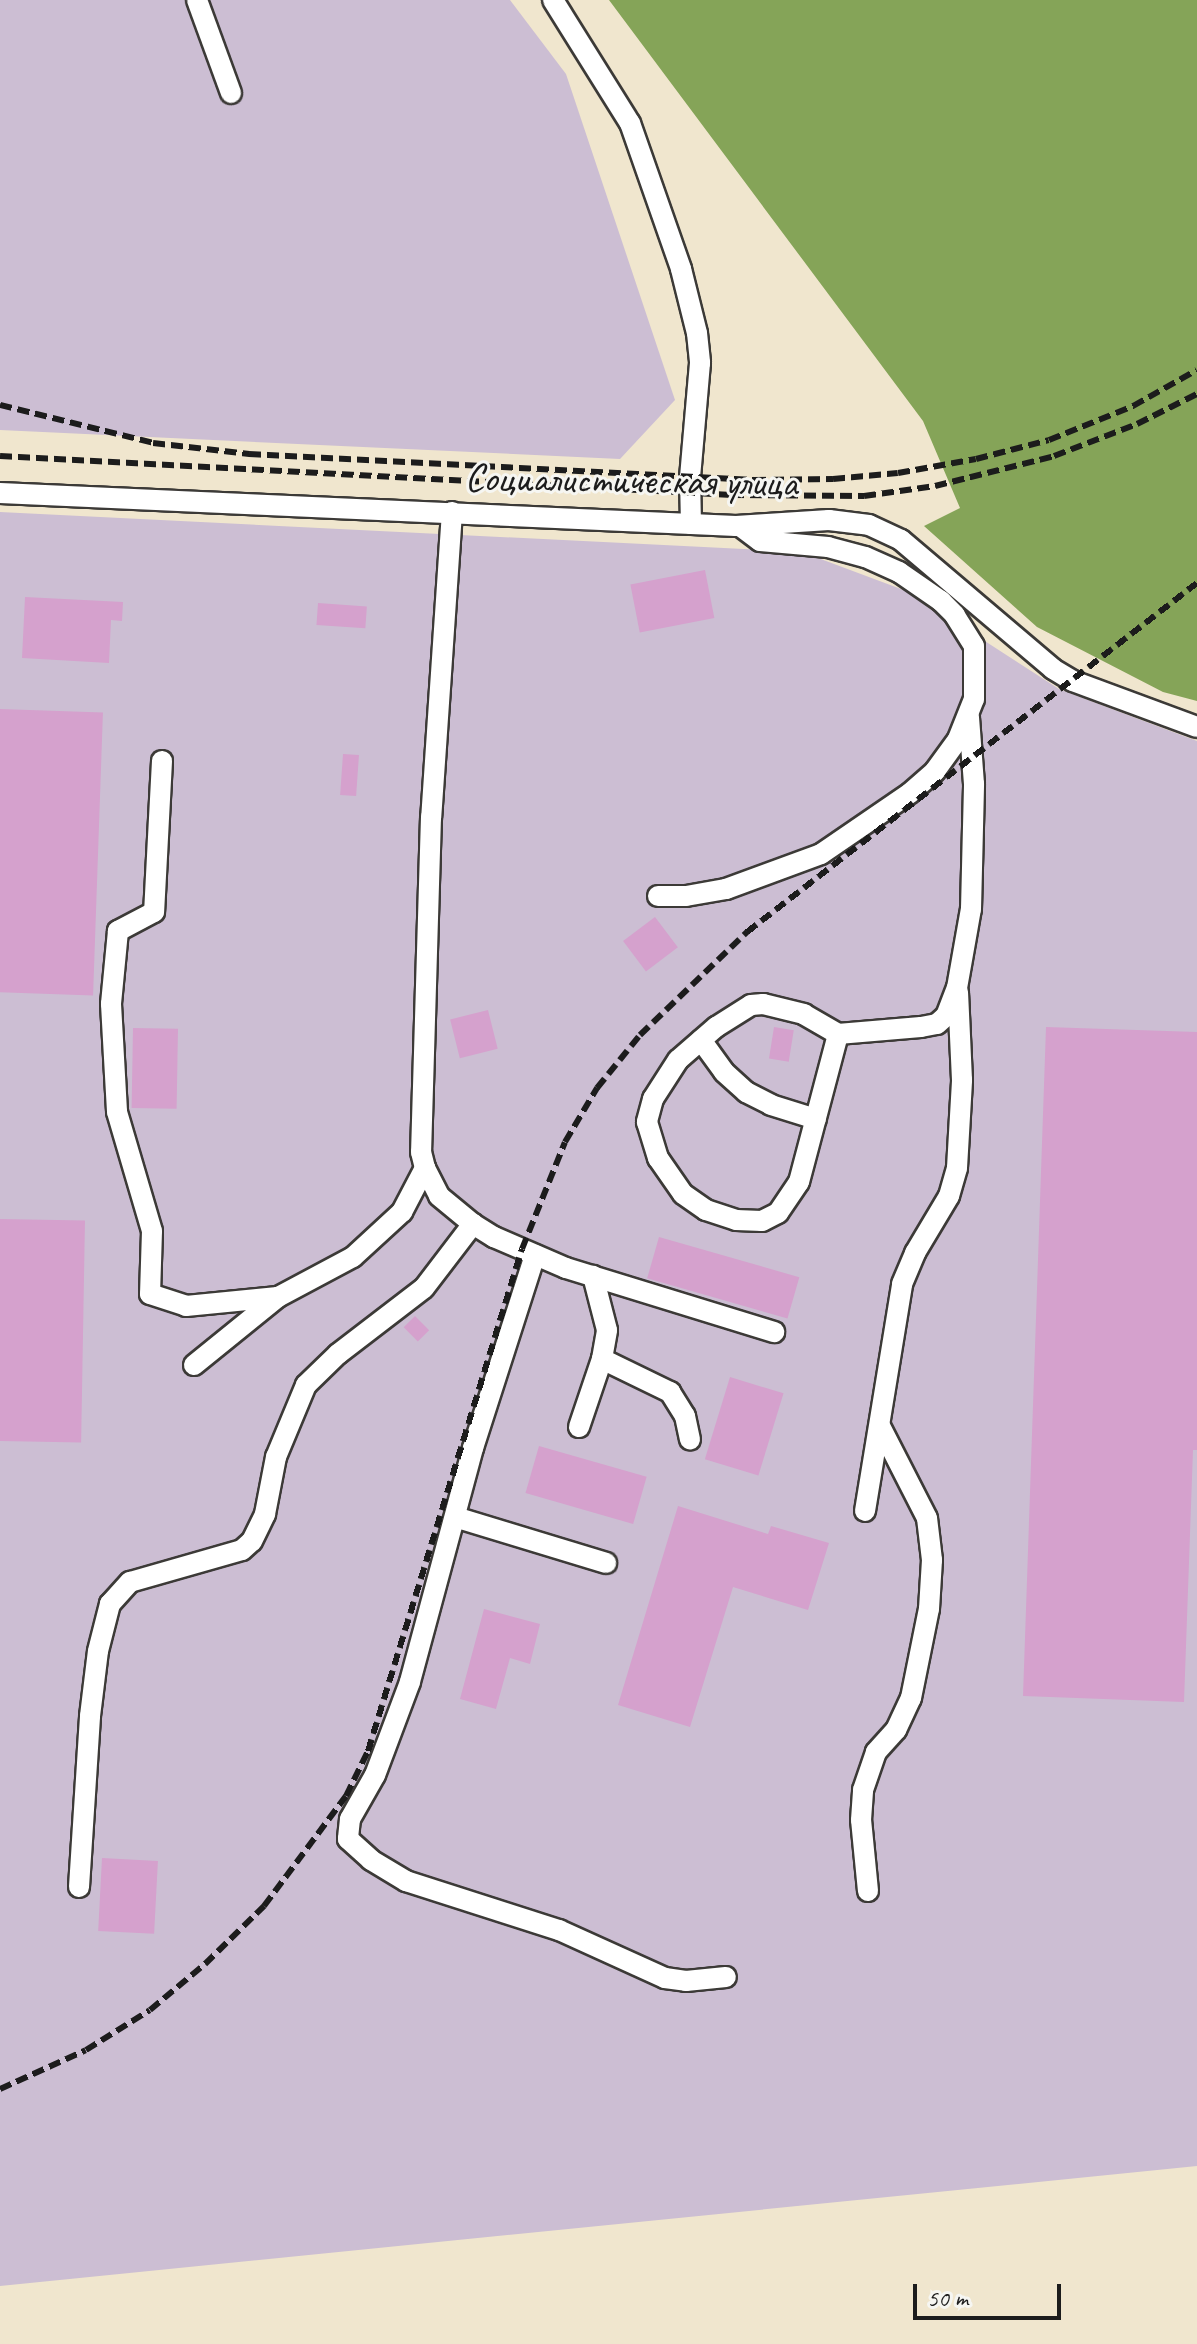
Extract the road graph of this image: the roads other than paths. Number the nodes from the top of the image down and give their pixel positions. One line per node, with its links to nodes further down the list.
1 (197, 0): 3 (street)
2 (553, 0): 6 (street)
3 (231, 93)
4 (0, 493): 5 (street, Социалистическая улица)
5 (452, 512): 6 (street, Социалистическая улица); 16 (street)
6 (691, 524): 7 (street, Социалистическая улица)
7 (740, 526): 8 (street); 9 (street, Социалистическая улица)
8 (969, 717): 11 (street); 12 (street)
9 (1197, 727)
10 (162, 761): 20 (street)
11 (658, 896)
12 (957, 988): 13 (street); 24 (street)
13 (838, 1034): 14 (street); 15 (street)
14 (701, 1040): 15 (street); 15 (street)
15 (816, 1119)
16 (425, 1168): 17 (street); 20 (street)
17 (473, 1224): 18 (street); 30 (street)
18 (535, 1255): 19 (street); 28 (street)
19 (593, 1276): 21 (street); 22 (street)
20 (278, 1297): 23 (street)
21 (774, 1332)
22 (602, 1359): 25 (street); 26 (street)
23 (194, 1365)
24 (880, 1426): 27 (street); 31 (street)
25 (579, 1427)
26 (690, 1439)
27 (865, 1511)
28 (455, 1517): 29 (street); 32 (street)
29 (606, 1563)
30 (79, 1887)
31 (868, 1891)
32 (726, 1977)

